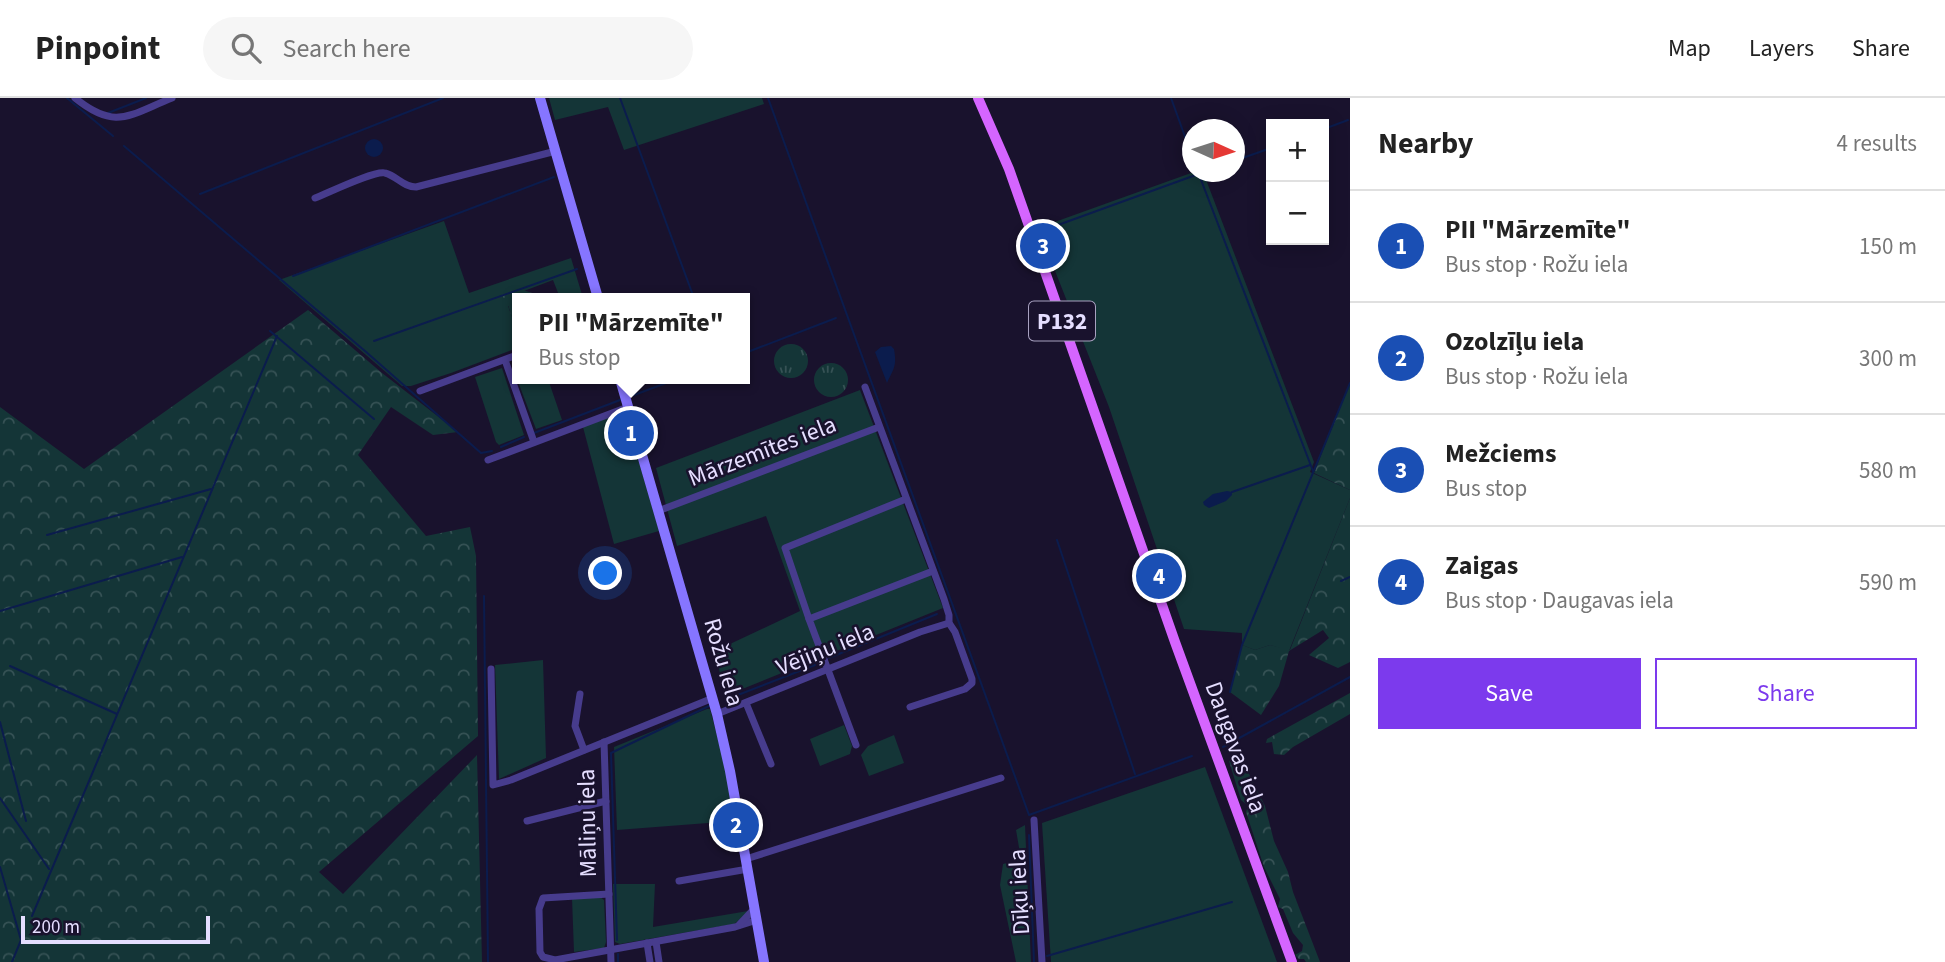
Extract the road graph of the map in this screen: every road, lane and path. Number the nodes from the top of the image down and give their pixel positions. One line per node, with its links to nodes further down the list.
1 (75, 98): 2 (street)
2 (172, 98)
3 (540, 98): 5 (street)
4 (978, 98): 53 (main road, Daugavas iela / P132)
5 (556, 151): 6 (street); 7 (street)
6 (315, 198)
7 (597, 293)
8 (512, 357): 9 (street)
9 (505, 360): 10 (street); 14 (street)
10 (512, 380)
11 (513, 384): 17 (street)
12 (621, 384): 15 (street, Rožu iela)
13 (865, 387): 16 (street)
14 (420, 391)
15 (628, 407): 17 (street); 20 (street, Rožu iela)
16 (879, 427): 19 (street); 20 (street, Mārzemītes iela)
17 (534, 442): 18 (street)
18 (488, 460)
19 (906, 499): 21 (street); 22 (street)
20 (658, 511): 27 (street, Rožu iela)
21 (933, 570): 22 (street); 23 (street)
22 (809, 619): 25 (street)
23 (949, 623): 25 (street, Vējiņu iela); 29 (street)
24 (491, 669): 33 (street)
25 (826, 670): 28 (street, Vējiņu iela); 32 (street)
26 (580, 694): 33 (street)
27 (713, 698): 30 (street, Rožu iela); 31 (street, Māliņu iela)
28 (746, 703): 30 (street, Vējiņu iela); 34 (street)
29 (910, 707)
30 (718, 714): 39 (street, Rožu iela)
31 (604, 742): 33 (street); 36 (street, Māliņu iela)
32 (856, 745)
33 (584, 750)
34 (771, 764)
35 (1002, 778): 39 (street)
36 (606, 801): 38 (street); 41 (street, Māliņu iela)
37 (1034, 820): 52 (street, Dīķu iela)
38 (527, 821)
39 (747, 864): 40 (street); 42 (street, Rožu iela)
40 (679, 881)
41 (609, 894): 47 (street, Māliņu iela); 47 (street, Māliņu iela)
42 (755, 908): 43 (street, Rožu iela); 44 (street)
43 (757, 920): 44 (street, Māliņu iela); 51 (street, Rožu iela)
44 (739, 926): 45 (street, Māliņu iela)
45 (656, 942): 46 (street, Māliņu iela); 50 (street)
46 (647, 943): 47 (street, Māliņu iela); 49 (street)
47 (611, 949): 48 (street, Māliņu iela)
48 (611, 962)
49 (650, 962)
50 (659, 962)
51 (764, 962)
52 (1042, 962)
53 (1292, 962)

